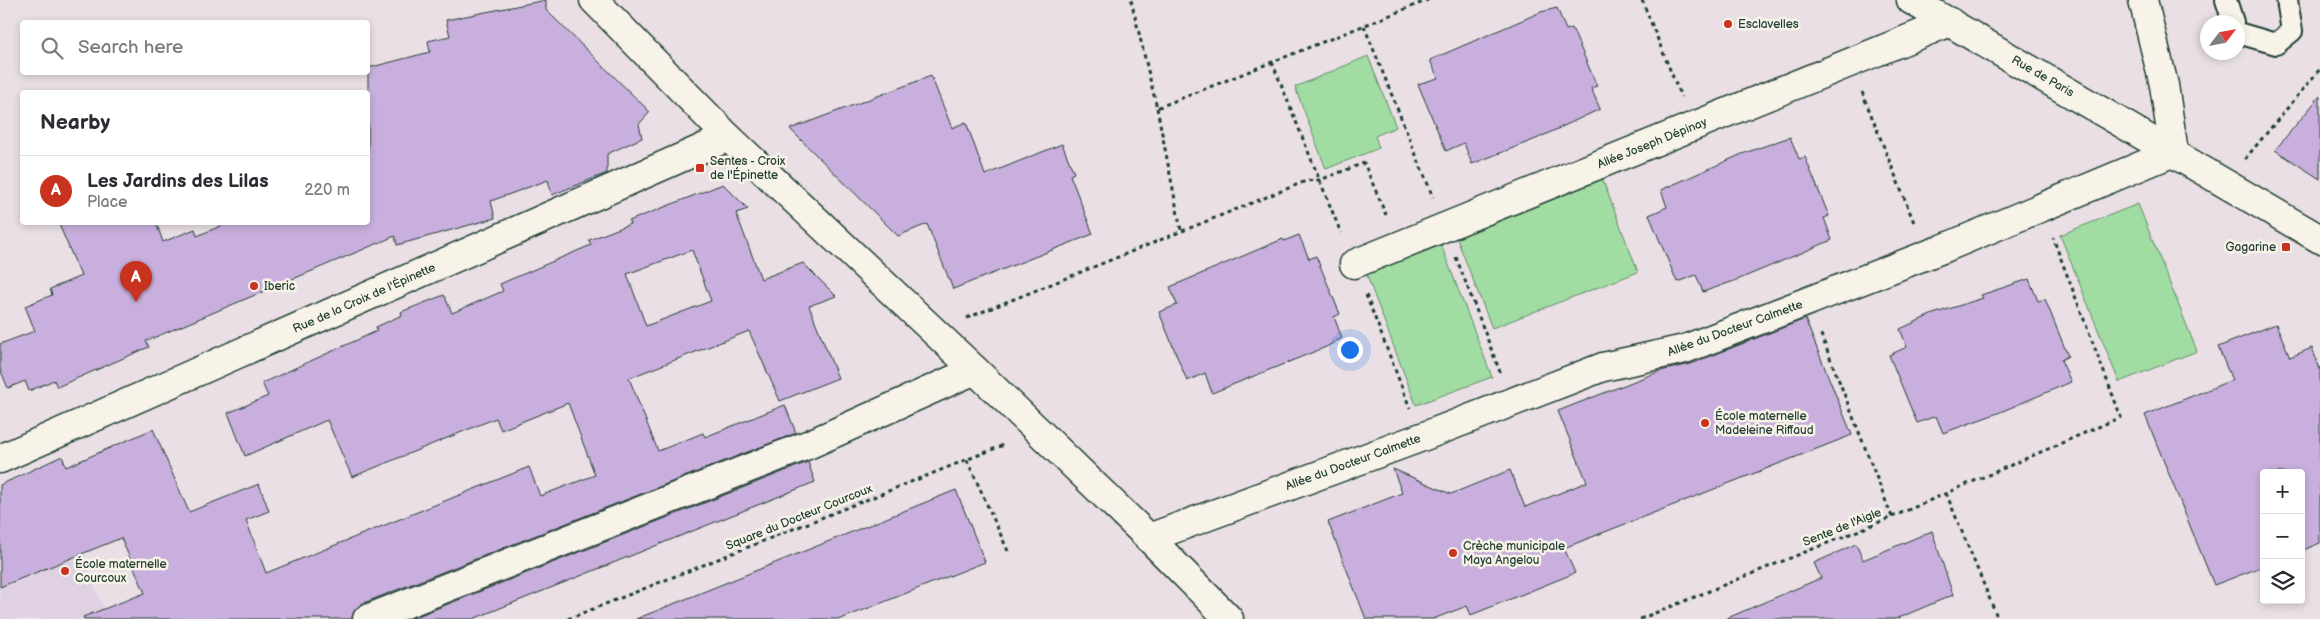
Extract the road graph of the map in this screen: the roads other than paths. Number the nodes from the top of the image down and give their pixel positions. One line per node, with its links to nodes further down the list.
1 (594, 0): 9 (street)
2 (1911, 0): 7 (street, Rue de Paris)
3 (2143, 0): 10 (street)
4 (2226, 0): 6 (lane)
5 (2287, 0): 8 (lane)
6 (2231, 15)
7 (1950, 22): 10 (street, Rue de Paris); 12 (street, Allée Joseph Dépinay)
8 (2245, 35)
9 (728, 137): 13 (street); 14 (street, Rue de la Croix de l'Épinette)
10 (2174, 152): 11 (street, Rue de Paris); 15 (street, Allée du Docteur Calmette)
11 (2320, 239)
12 (1354, 264)
13 (975, 370): 15 (street); 16 (street)
14 (0, 459)
15 (1149, 538): 17 (street)
16 (367, 619)
17 (1229, 619)

